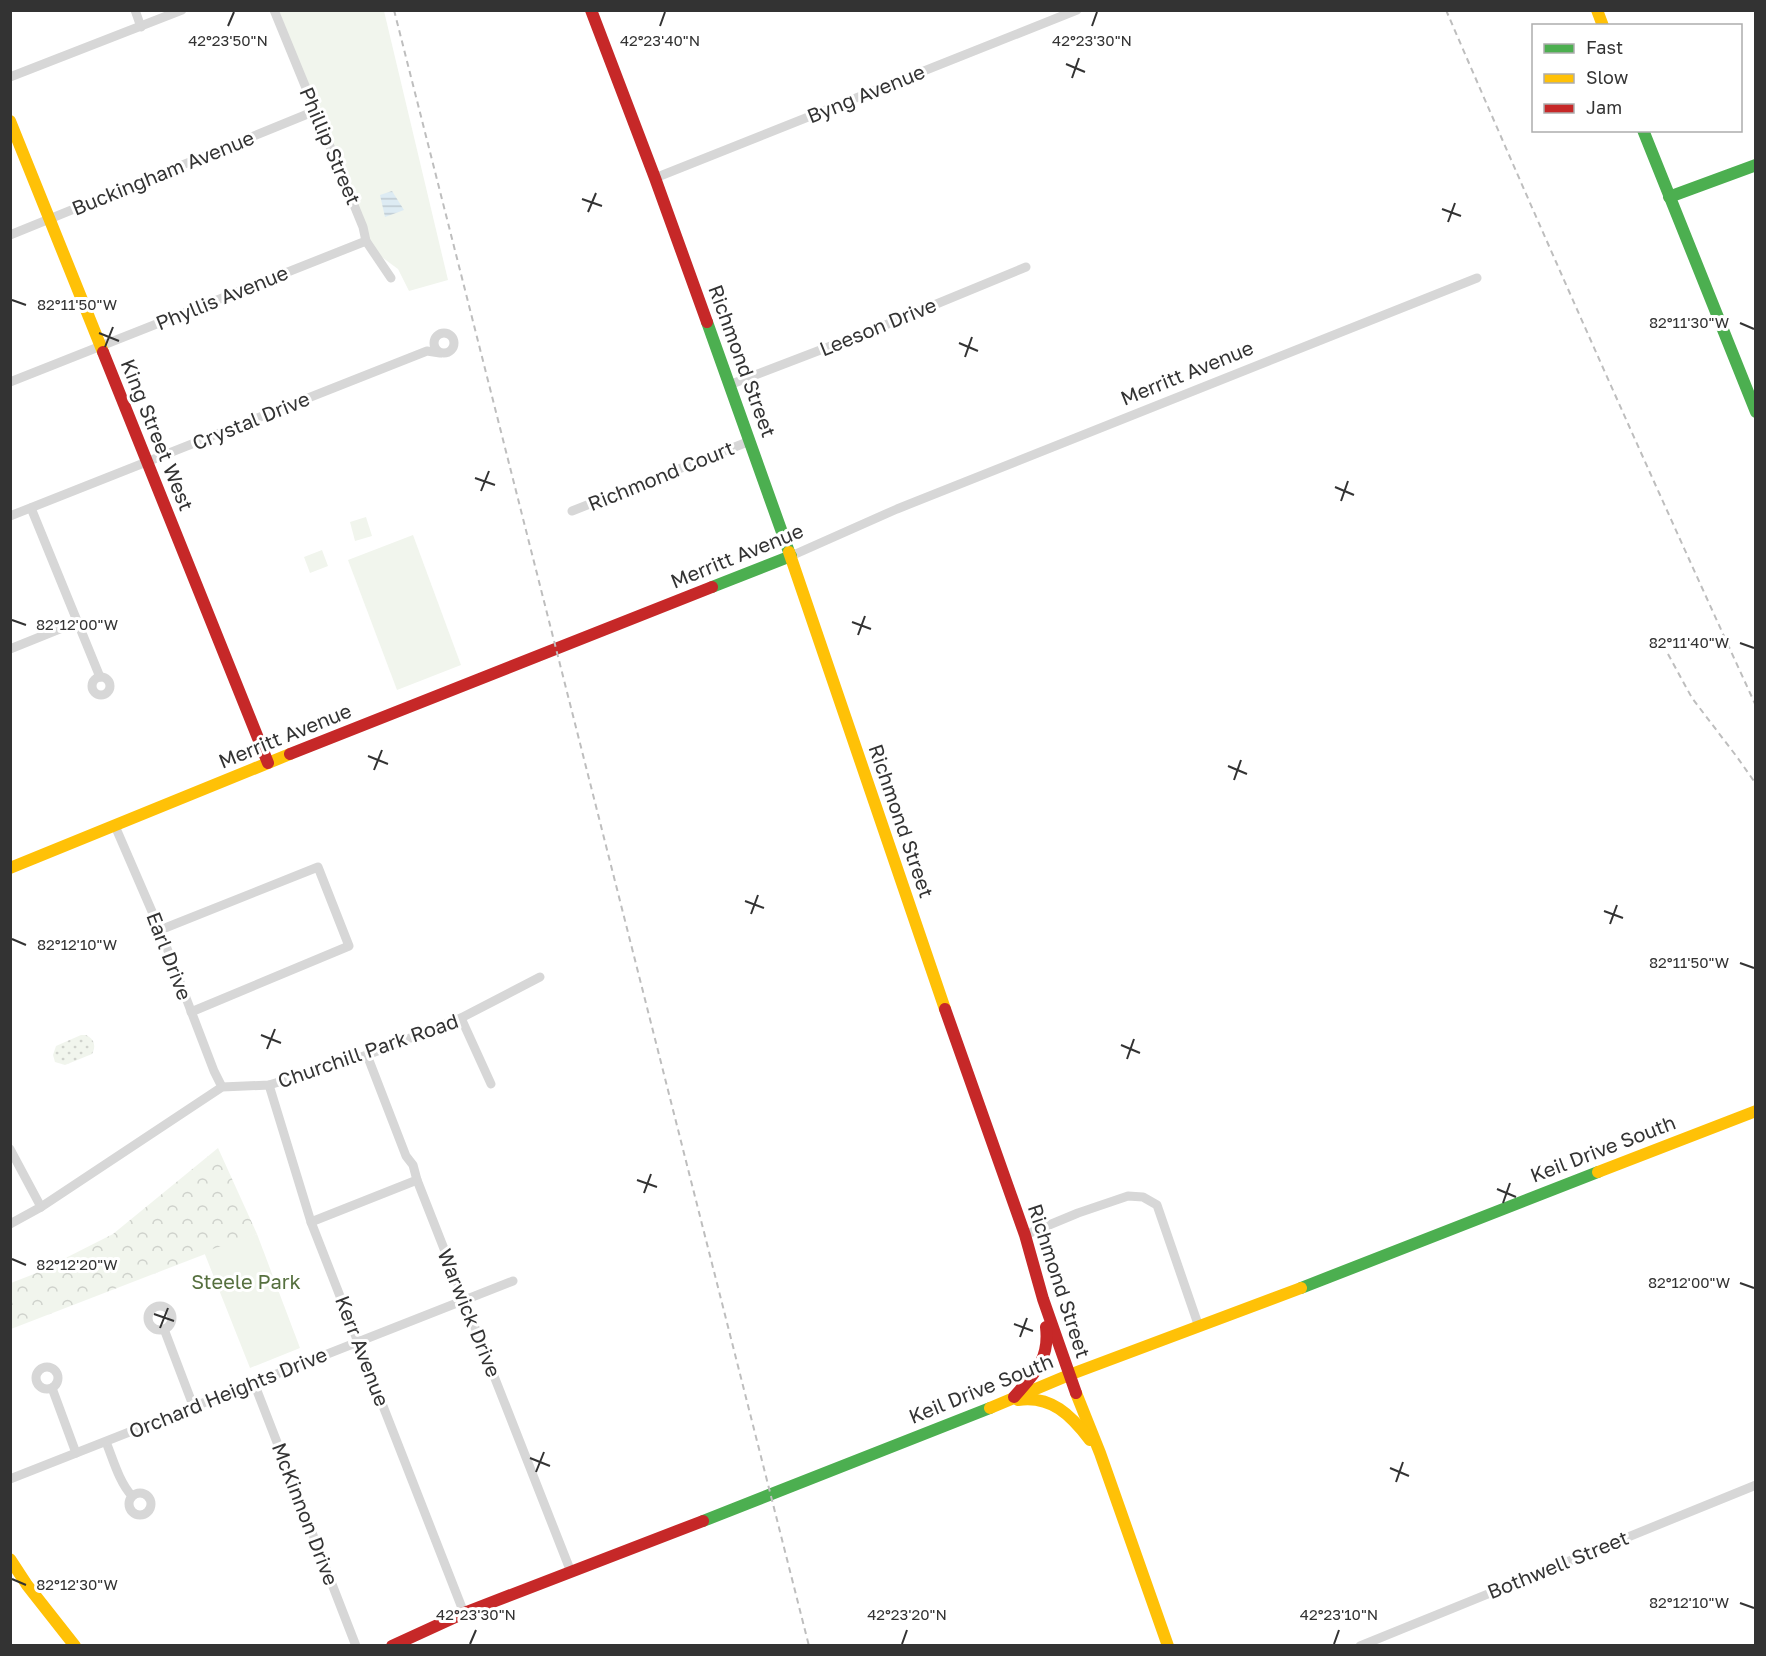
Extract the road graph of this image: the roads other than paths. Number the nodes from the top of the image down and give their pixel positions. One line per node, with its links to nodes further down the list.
1 (135, 10): 6 (street)
2 (182, 10): 6 (street)
3 (274, 10): 8 (street, Phillip Street)
4 (591, 10): 12 (main road, Richmond Street)
5 (1077, 10): 12 (street, Byng Avenue)
6 (141, 27): 7 (street)
7 (10, 77)
8 (315, 111): 14 (street, Buckingham Avenue); 16 (street, Phillip Street)
9 (10, 121): 14 (main road, King Street West)
10 (1644, 132): 13 (main road)
11 (1755, 165): 13 (main road)
12 (655, 178): 25 (main road, Richmond Street)
13 (1669, 197): 26 (main road)
14 (50, 219): 15 (street, Buckingham Avenue); 21 (main road, King Street West)
15 (10, 235)
16 (366, 241): 18 (street, Phillip Street); 21 (street, Phyllis Avenue)
17 (1026, 267): 25 (street, Leeson Drive)
18 (392, 278)
19 (1477, 278): 32 (street, Merritt Avenue)
20 (435, 339): 22 (street, Crystal Drive); 23 (street); 23 (street)
21 (101, 346): 24 (street, Phyllis Avenue); 28 (main road, King Street West)
22 (424, 352): 23 (street, Crystal Drive); 28 (street, Crystal Drive)
23 (440, 353)
24 (10, 382)
25 (729, 385): 27 (main road, Richmond Street)
26 (1755, 412)
27 (750, 441): 30 (street, Richmond Court); 32 (main road, Richmond Street)
28 (146, 462): 29 (street, Crystal Drive); 36 (main road, King Street West)
29 (31, 508): 31 (street, Crystal Drive); 33 (street)
30 (572, 512)
31 (10, 516)
32 (791, 556): 36 (main road, Merritt Avenue); 53 (main road, Richmond Street)
33 (76, 622): 34 (street); 35 (street)
34 (10, 649)
35 (100, 677)
36 (268, 764): 37 (main road, Merritt Avenue)
37 (115, 826): 38 (main road, Merritt Avenue); 39 (street, Earl Drive)
38 (10, 868)
39 (160, 930): 41 (street, Earl Drive); 41 (street)
40 (540, 977): 42 (street, Churchill Park Road)
41 (191, 1012): 46 (street, Earl Drive)
42 (461, 1018): 43 (street, Churchill Park Road); 44 (street)
43 (367, 1055): 45 (street, Churchill Park Road); 49 (street, Warwick Drive)
44 (491, 1084)
45 (269, 1085): 46 (street, Churchill Park Road); 51 (street, Kerr Avenue)
46 (222, 1087): 50 (street)
47 (1755, 1111): 57 (main road, Keil Drive South)
48 (10, 1149): 50 (street)
49 (417, 1180): 51 (street); 55 (street, Warwick Drive)
50 (41, 1207): 52 (street)
51 (311, 1222): 59 (street, Kerr Avenue)
52 (10, 1224)
53 (1025, 1235): 56 (main road, Richmond Street); 57 (street)
54 (513, 1281): 55 (street, Orchard Heights Drive)
55 (464, 1299): 59 (street, Orchard Heights Drive); 72 (street, Warwick Drive)
56 (1043, 1299): 60 (main road, Richmond Street); 63 (main road)
57 (1199, 1327): 60 (main road, Keil Drive South)
58 (164, 1329): 64 (street)
59 (358, 1342): 61 (street, Orchard Heights Drive); 73 (street, Kerr Avenue)
60 (1069, 1374): 63 (main road, Keil Drive South); 67 (main road, Richmond Street)
61 (254, 1383): 64 (street, Orchard Heights Drive); 75 (street, McKinnon Drive)
62 (52, 1388): 66 (street)
63 (1011, 1400): 67 (main road); 72 (main road, Keil Drive South)
64 (194, 1408): 65 (street, Orchard Heights Drive)
65 (106, 1442): 66 (street, Orchard Heights Drive); 70 (street)
66 (76, 1453): 68 (street, Orchard Heights Drive)
67 (1100, 1453): 77 (main road, Richmond Street)
68 (10, 1479)
69 (1755, 1485): 78 (street, Bothwell Street)
70 (132, 1496)
71 (10, 1559): 74 (main road)
72 (571, 1572): 73 (main road, Keil Drive South)
73 (464, 1613): 76 (main road, Keil Drive South)
74 (75, 1646)
75 (356, 1646)
76 (392, 1646)
77 (1168, 1646)
78 (1360, 1646)

